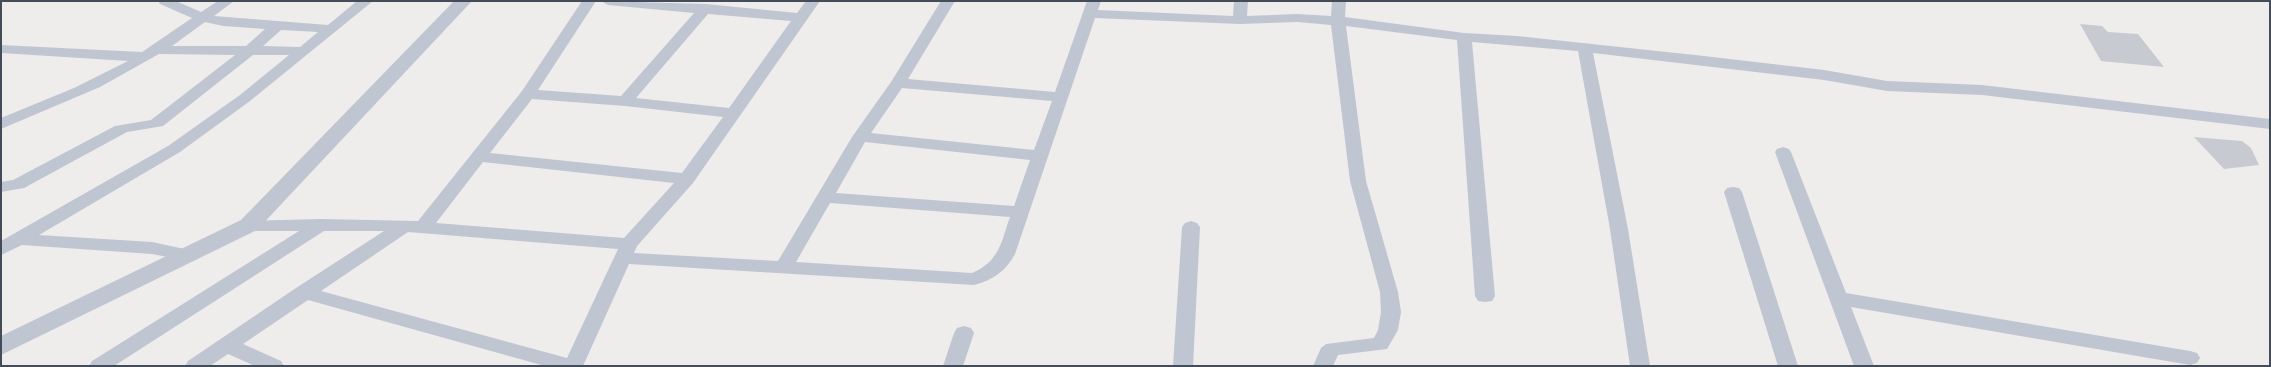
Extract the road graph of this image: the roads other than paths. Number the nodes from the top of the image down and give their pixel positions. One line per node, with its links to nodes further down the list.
1 (165, 1): 13 (street)
2 (227, 1): 13 (street)
3 (366, 1): 18 (street)
4 (464, 1): 41 (street)
5 (590, 1): 26 (street)
6 (608, 1): 11 (street)
7 (813, 1): 14 (street)
8 (948, 1): 25 (street)
9 (1242, 1): 15 (street)
10 (1339, 1): 16 (street)
11 (706, 8): 14 (street); 28 (street)
12 (1092, 8): 15 (street); 27 (street)
13 (201, 17): 17 (street); 24 (street)
14 (801, 18): 29 (street)
15 (1240, 20): 16 (street)
16 (1338, 21): 19 (street); 65 (street)
17 (276, 27): 18 (street); 22 (street)
18 (331, 29): 23 (street)
19 (1464, 37): 20 (street); 53 (street)
20 (1585, 47): 31 (street); 66 (street)
21 (1, 49): 24 (street)
22 (250, 50): 23 (street); 24 (street); 37 (street)
23 (303, 51): 47 (street)
24 (150, 54): 30 (street)
25 (898, 83): 27 (street); 32 (street)
26 (528, 94): 28 (street); 35 (street)
27 (1062, 97): 34 (street)
28 (625, 101): 29 (street)
29 (734, 113): 36 (street)
30 (1, 124)
31 (2270, 124)
32 (860, 137): 34 (street); 39 (street)
33 (1783, 152): 54 (street)
34 (1039, 156): 40 (street)
35 (479, 157): 36 (street); 44 (street)
36 (687, 179): 49 (street)
37 (1, 187)
38 (1733, 192): 67 (street)
39 (825, 197): 40 (street); 51 (street)
40 (1021, 212): 51 (street)
41 (249, 225): 42 (street); 50 (street)
42 (321, 225): 43 (street); 59 (street)
43 (405, 226): 44 (street); 52 (street)
44 (424, 226): 49 (street)
45 (1191, 227): 64 (street)
46 (1, 237): 47 (street)
47 (20, 239): 48 (street); 50 (street)
48 (1, 249)
49 (626, 251): 51 (street); 62 (street)
50 (188, 255): 57 (street)
51 (784, 268)
52 (303, 292): 56 (street); 62 (street)
53 (1485, 296)
54 (1838, 298): 58 (street); 68 (street)
55 (964, 333): 63 (street)
56 (227, 345): 60 (street); 61 (street)
57 (1, 346)
58 (2190, 358)
59 (99, 366)
60 (195, 366)
61 (274, 366)
62 (572, 366)
63 (953, 366)
64 (1183, 366)
65 (1323, 366)
66 (1640, 366)
67 (1788, 366)
68 (1864, 366)

